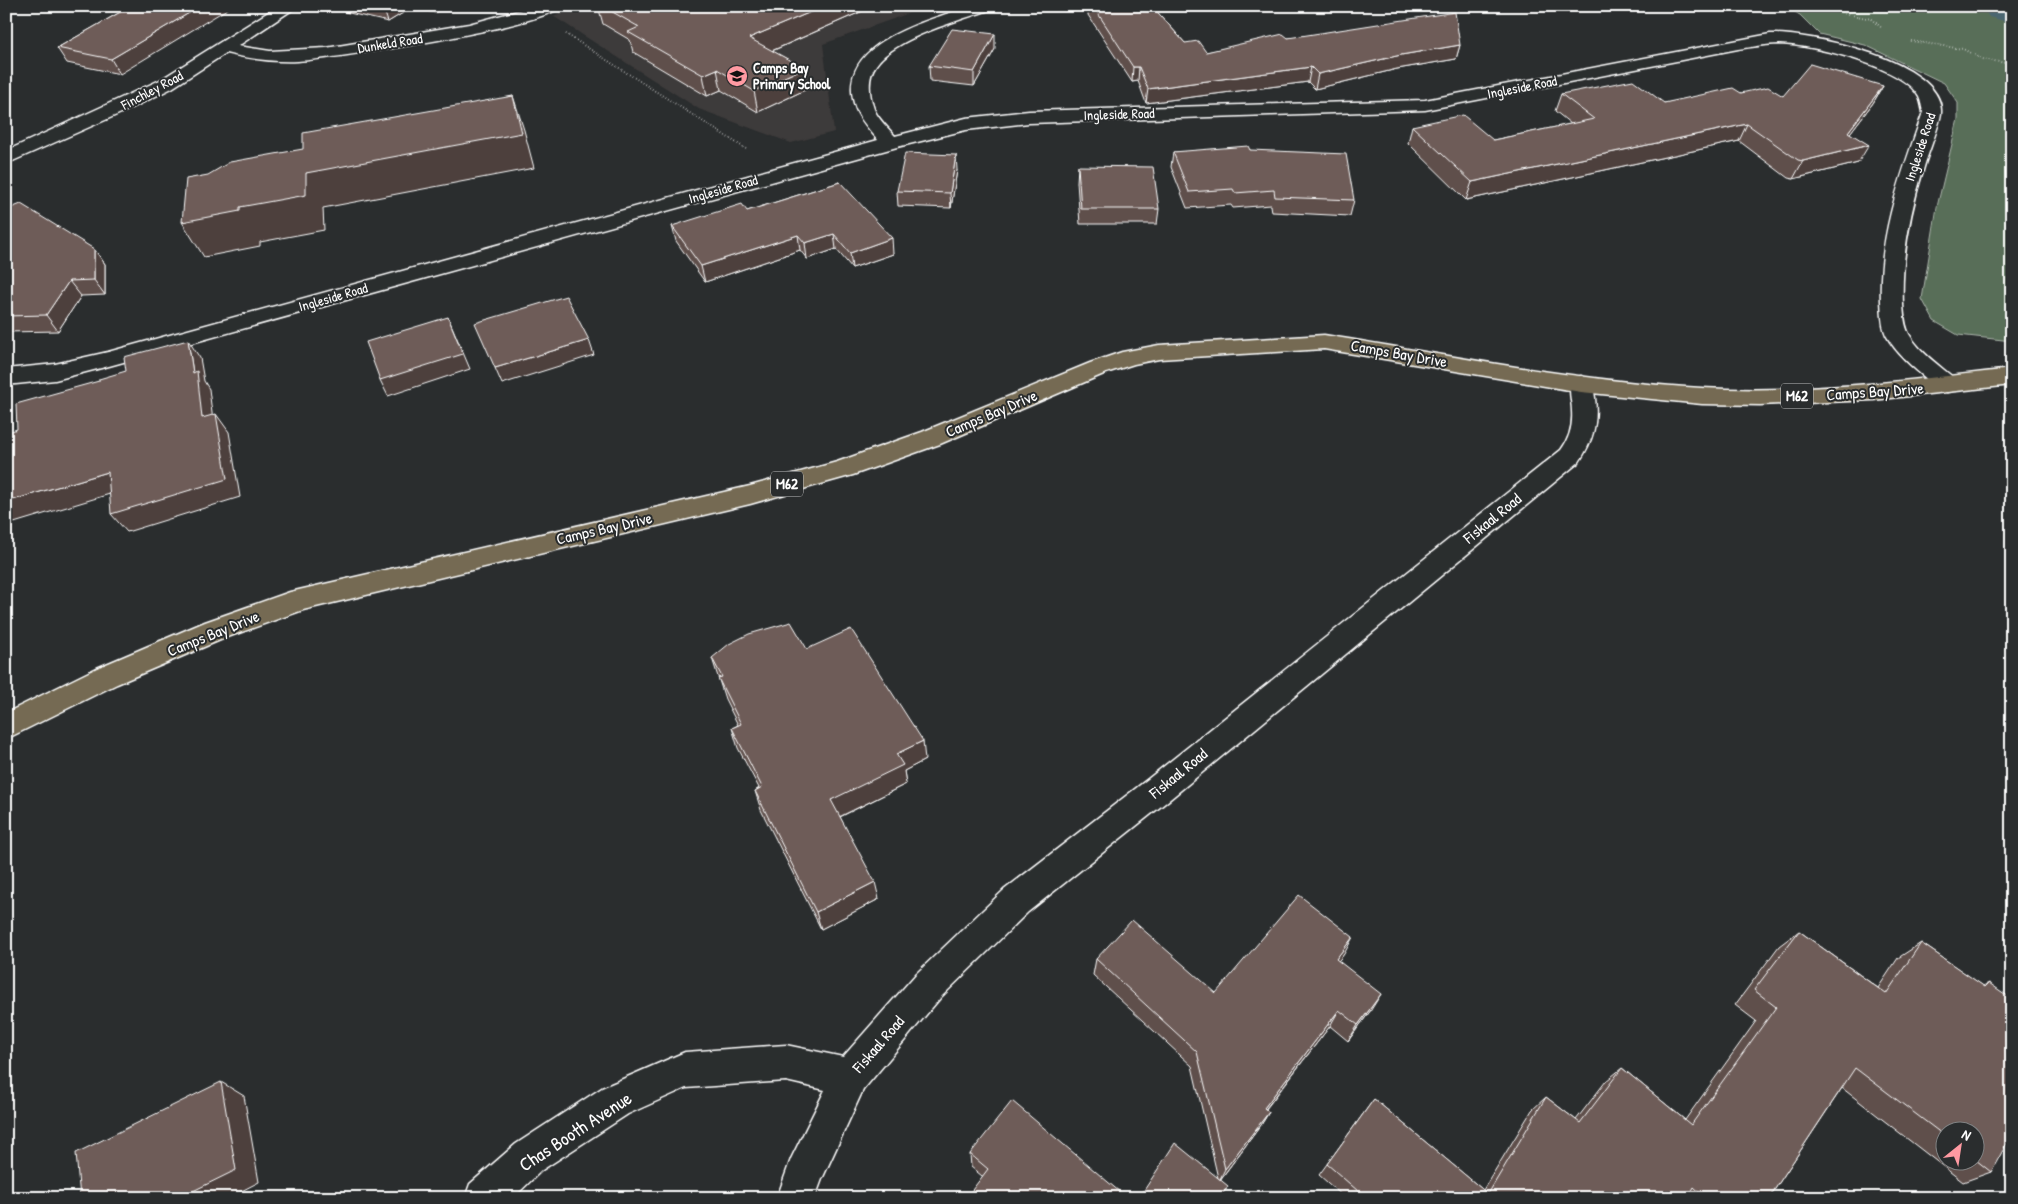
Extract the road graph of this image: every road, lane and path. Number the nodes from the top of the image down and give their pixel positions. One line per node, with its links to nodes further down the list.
1 (290, 6): 8 (street, Finchley Road)
2 (553, 6): 8 (street, Dunkeld Road)
3 (986, 6): 10 (street)
4 (1841, 6): 6 (path)
5 (559, 29): 11 (path)
6 (1886, 32)
7 (1909, 40): 9 (path)
8 (224, 48): 12 (street, Finchley Road)
9 (2012, 64)
10 (890, 142): 13 (street, Ingleside Road); 16 (street, Ingleside Road)
11 (750, 151)
12 (6, 158)
13 (6, 376)
14 (2012, 377): 16 (main road, Camps Bay Drive / M62)
15 (1581, 384): 16 (main road, Camps Bay Drive / M62); 17 (main road, Camps Bay Drive / M62); 18 (street, Fiskaal Road)
16 (1947, 384)
17 (6, 727)
18 (850, 1077): 19 (street, Chas Booth Avenue); 20 (street, Fiskaal Road)
19 (484, 1198)
20 (796, 1198)

